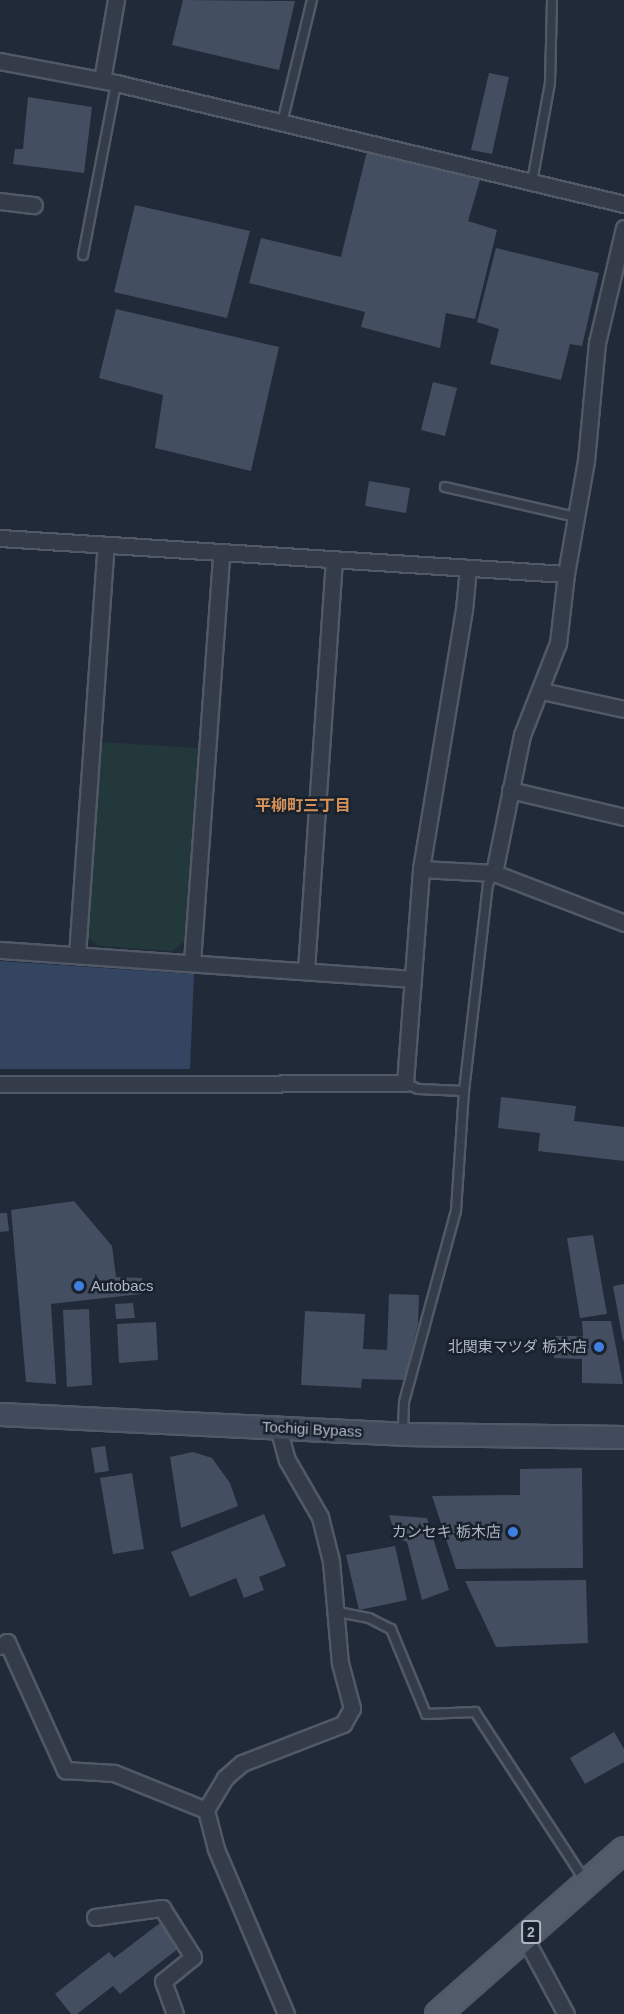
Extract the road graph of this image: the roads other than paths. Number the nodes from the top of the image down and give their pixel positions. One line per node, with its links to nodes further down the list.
1 (116, 0): 5 (street)
2 (312, 0): 6 (lane)
3 (552, 0): 7 (lane)
4 (0, 61): 5 (street)
5 (109, 82): 6 (street); 12 (lane)
6 (282, 123): 7 (street)
7 (532, 182): 8 (street)
8 (623, 200)
9 (0, 201): 10 (street)
10 (34, 206)
11 (624, 228): 14 (street)
12 (84, 255)
13 (445, 487): 14 (lane)
14 (576, 517): 20 (street)
15 (0, 538): 16 (street)
16 (106, 545): 17 (street); 29 (street)
17 (221, 553): 18 (street); 30 (street)
18 (334, 560): 19 (street); 31 (street)
19 (468, 568): 20 (street); 25 (street)
20 (566, 574): 21 (street)
21 (543, 691): 22 (street); 23 (street)
22 (624, 709)
23 (510, 790): 24 (street); 26 (street)
24 (624, 817)
25 (421, 869): 26 (street); 32 (street)
26 (494, 873): 27 (street); 35 (lane)
27 (624, 923)
28 (0, 950): 29 (street)
29 (77, 955): 30 (street)
30 (192, 962): 31 (street)
31 (306, 970): 32 (street)
32 (414, 979): 33 (street)
33 (405, 1083): 34 (street); 35 (lane)
34 (0, 1084)
35 (464, 1091): 38 (lane)
36 (0, 1414): 37 (main road, Tochigi Bypass)
37 (278, 1427): 38 (main road, Tochigi Bypass); 40 (street)
38 (403, 1434): 39 (main road, Tochigi Bypass)
39 (624, 1437)
40 (333, 1611): 42 (street); 44 (lane)
41 (0, 1646): 42 (street)
42 (206, 1810): 48 (street)
43 (624, 1850): 44 (main road, 2)
44 (587, 1883): 46 (main road, 2)
45 (95, 1917): 47 (street)
46 (525, 1938): 49 (main road, 2); 50 (street)
47 (175, 2014)
48 (286, 2014)
49 (438, 2014)
50 (566, 2014)

